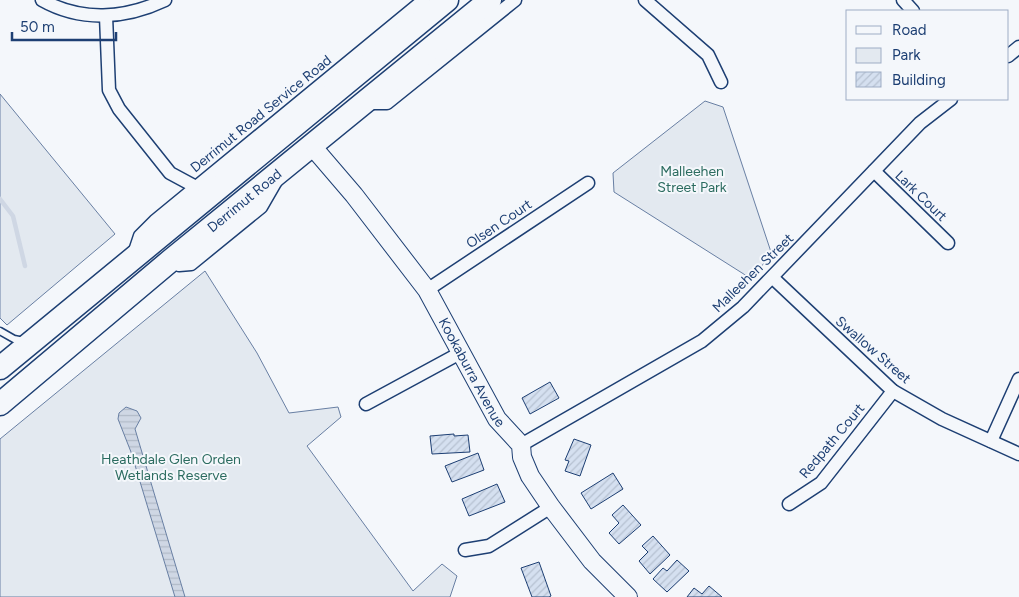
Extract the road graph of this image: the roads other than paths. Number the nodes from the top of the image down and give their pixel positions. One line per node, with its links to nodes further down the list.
1 (42, 0): 10 (street)
2 (165, 0): 10 (street)
3 (424, 0): 20 (street, Derrimut Road Service Road)
4 (447, 0): 16 (highway, Derrimut Road)
5 (490, 0): 15 (highway, Derrimut Road)
6 (515, 0): 15 (street)
7 (645, 0): 13 (street)
8 (903, 0): 9 (street)
9 (912, 10)
10 (106, 16): 20 (street)
11 (1019, 47): 12 (street)
12 (1009, 55)
13 (721, 82)
14 (950, 100): 18 (street, Malleehen Street)
15 (364, 103): 17 (highway, Derrimut Road)
16 (295, 126): 17 (highway); 22 (highway, Derrimut Road)
17 (312, 146): 24 (street, Kookaburra Avenue); 31 (highway, Derrimut Road)
18 (874, 171): 21 (street, Lark Court); 23 (street, Malleehen Street)
19 (588, 183): 24 (street, Olsen Court)
20 (196, 187): 22 (street, Derrimut Road Service Road)
21 (948, 243)
22 (132, 261): 26 (highway, Derrimut Road)
23 (773, 278): 30 (street, Swallow Street); 34 (street, Malleehen Street)
24 (428, 290): 27 (street, Kookaburra Avenue)
25 (0, 331): 26 (lane)
26 (36, 338): 28 (highway, Derrimut Road)
27 (462, 352): 32 (street); 34 (street, Kookaburra Avenue)
28 (0, 368)
29 (1019, 379): 33 (street)
30 (893, 391): 33 (street, Swallow Street); 36 (street, Redpath Court)
31 (0, 404)
32 (366, 404)
33 (992, 441): 35 (street, Swallow Street)
34 (521, 446): 37 (street, Kookaburra Avenue)
35 (1019, 454)
36 (789, 504)
37 (550, 508): 38 (street); 39 (street, Kookaburra Avenue)
38 (465, 550)
39 (628, 597)

